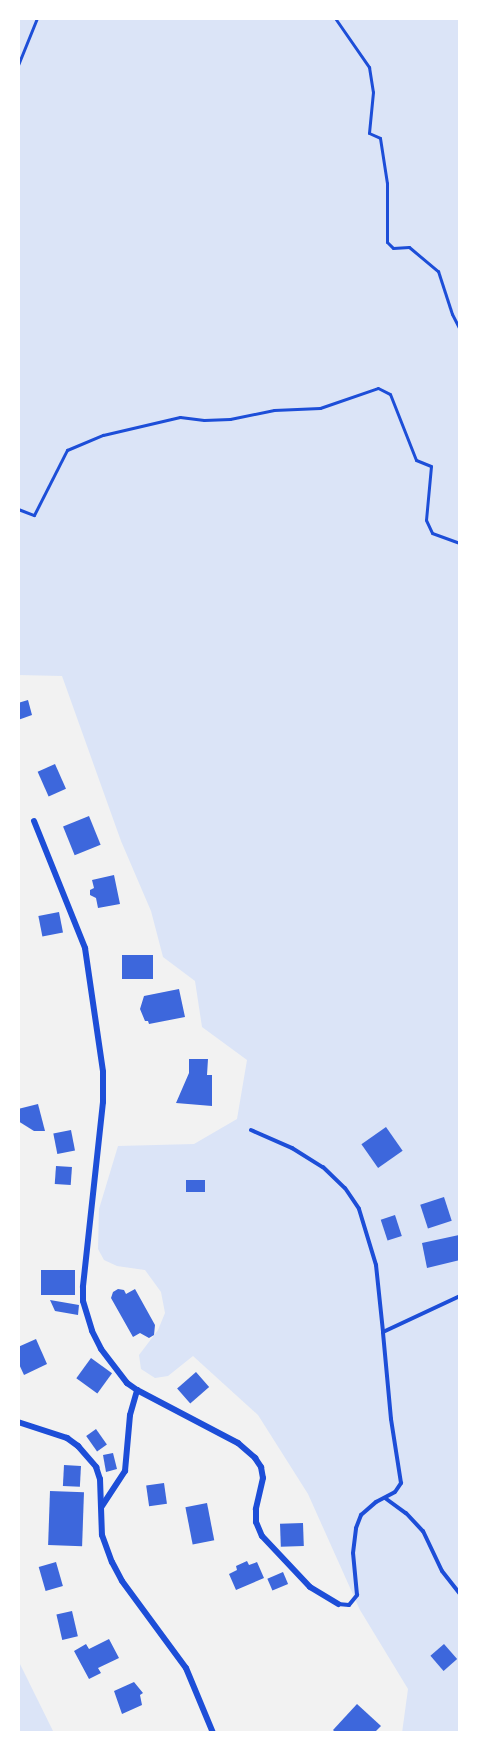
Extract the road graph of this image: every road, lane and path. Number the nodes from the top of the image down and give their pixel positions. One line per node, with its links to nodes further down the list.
1 (37, 18): 3 (path)
2 (335, 18): 4 (path)
3 (18, 65)
4 (460, 330)
5 (18, 509): 6 (path)
6 (460, 543)
7 (34, 821): 11 (street)
8 (251, 1130): 10 (lane)
9 (460, 1296): 10 (lane)
10 (383, 1332): 13 (lane)
11 (137, 1390): 14 (street); 16 (street)
12 (18, 1422): 14 (street)
13 (385, 1498): 15 (lane); 16 (lane)
14 (101, 1506): 17 (street)
15 (460, 1594)
16 (339, 1604)
17 (213, 1733)

